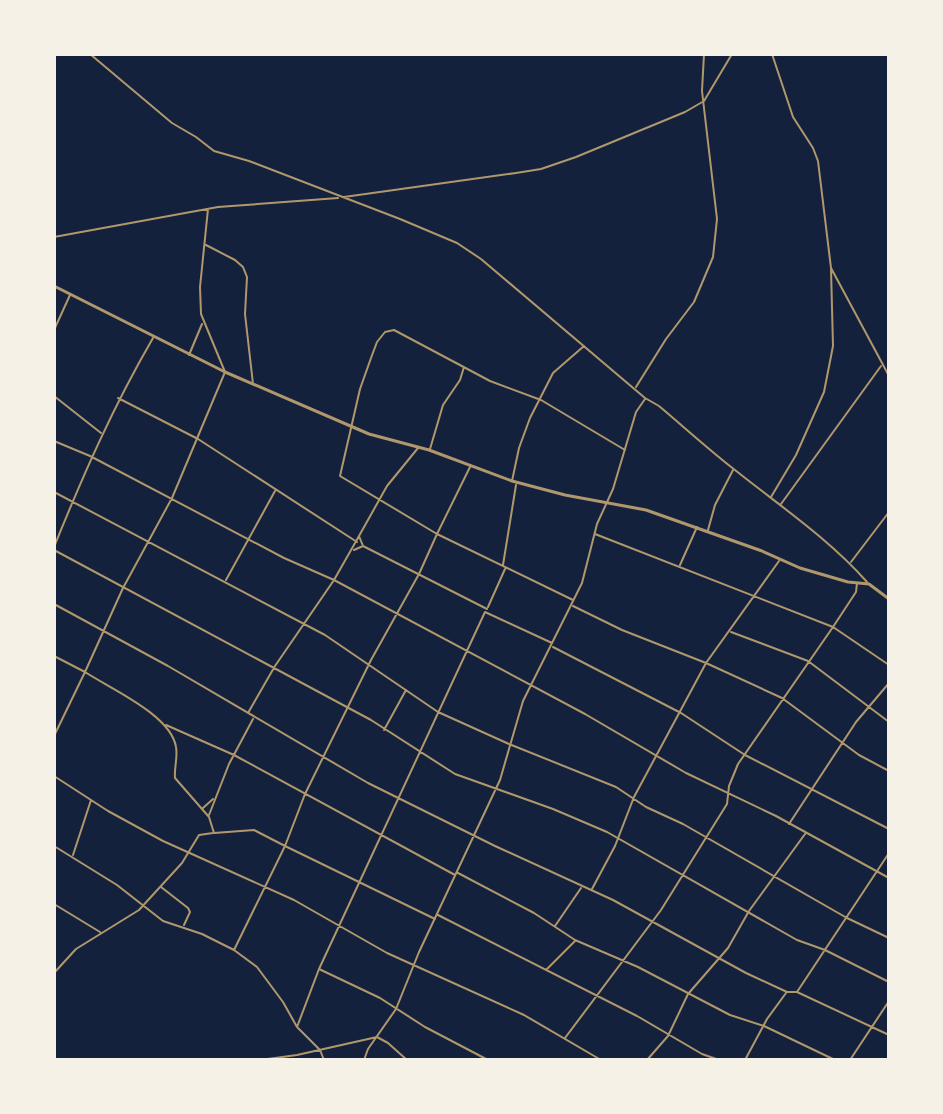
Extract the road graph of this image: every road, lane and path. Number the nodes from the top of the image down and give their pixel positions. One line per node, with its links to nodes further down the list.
1 (90, 54): 6 (street)
2 (704, 54): 5 (street)
3 (732, 54): 5 (street)
4 (772, 54): 10 (street)
5 (704, 101): 6 (street); 23 (street)
6 (340, 198): 7 (street); 16 (street)
7 (208, 209): 8 (street); 9 (street)
8 (54, 237)
9 (205, 245): 13 (street); 22 (street)
10 (831, 268): 18 (street); 41 (street)
11 (54, 286): 12 (street)
12 (70, 295): 14 (street); 15 (street)
13 (203, 323): 17 (street); 20 (street)
14 (54, 330)
15 (153, 338): 17 (street); 25 (street)
16 (585, 346): 23 (street); 27 (street)
17 (189, 355): 20 (street)
18 (881, 365): 21 (street); 46 (street)
19 (465, 366): 27 (street); 28 (street); 33 (street)
20 (225, 372): 22 (street); 30 (street)
21 (889, 376)
22 (253, 385): 28 (street)
23 (636, 388): 26 (street)
24 (54, 396): 29 (street)
25 (118, 398): 29 (street); 30 (street)
26 (645, 398): 34 (street); 37 (street)
27 (541, 400): 34 (street); 38 (street)
28 (353, 428): 32 (street); 43 (street)
29 (101, 433): 35 (street)
30 (198, 439): 39 (street); 42 (street)
31 (54, 441): 35 (street)
32 (419, 447): 33 (street); 43 (street)
33 (429, 450): 36 (street)
34 (625, 450): 45 (street)
35 (90, 456): 42 (street); 44 (street)
36 (470, 466): 38 (street); 50 (street)
37 (733, 469): 41 (street); 49 (street)
38 (514, 482): 45 (street); 62 (street)
39 (276, 490): 53 (street); 55 (street)
40 (54, 492): 44 (street)
41 (771, 497): 46 (street)
42 (172, 498): 53 (street); 54 (street)
43 (380, 500): 50 (street); 52 (street)
44 (73, 501): 54 (street); 57 (street)
45 (608, 503): 48 (street); 51 (street)
46 (780, 504): 60 (street)
47 (889, 512): 60 (street)
48 (697, 527): 49 (street); 61 (street)
49 (708, 531): 59 (street)
50 (437, 534): 62 (street); 63 (street)
51 (593, 534): 61 (street); 71 (street)
52 (359, 536): 55 (street); 56 (street)
53 (248, 539): 64 (street); 65 (street)
54 (150, 542): 65 (street); 68 (street)
55 (357, 542): 58 (street)
56 (363, 546): 58 (street); 63 (street)
57 (54, 548): 68 (street)
58 (352, 551): 64 (street)
59 (779, 561): 66 (street); 69 (street)
60 (850, 563): 67 (street)
61 (680, 566): 69 (street)
62 (504, 567): 71 (street); 74 (street)
63 (419, 574): 74 (street); 75 (street)
64 (334, 580): 75 (street); 76 (street)
65 (226, 581): 76 (street)
66 (857, 583): 67 (street); 77 (street)
67 (869, 584): 70 (street)
68 (123, 588): 78 (street); 87 (street)
69 (753, 597): 77 (street); 79 (street)
70 (889, 599)
71 (574, 601): 73 (street)
72 (54, 604): 78 (street)
73 (572, 605): 80 (street); 85 (street)
74 (486, 610): 80 (street); 81 (street)
75 (398, 615): 81 (street); 84 (street)
76 (303, 624): 84 (street); 87 (street)
77 (833, 627): 83 (street); 86 (street)
78 (105, 630): 88 (street); 97 (street)
79 (729, 631): 83 (street); 85 (street)
80 (552, 644): 90 (street); 96 (street)
81 (466, 651): 90 (street); 95 (street)
82 (54, 656): 88 (street)
83 (808, 661): 92 (street); 94 (street)
84 (369, 663): 91 (street); 93 (street)
85 (706, 663): 92 (street); 96 (street)
86 (889, 665)
87 (275, 666): 93 (street); 97 (street)
88 (85, 672): 100 (street); 102 (street)
89 (889, 683): 94 (street)
90 (529, 684): 104 (street); 107 (street)
91 (406, 689): 95 (street); 101 (street)
92 (782, 698): 103 (street); 108 (street)
93 (348, 707): 101 (street); 109 (street)
94 (868, 707): 99 (street); 103 (street)
95 (438, 712): 104 (street); 105 (street)
96 (681, 713): 107 (street); 108 (street)
97 (248, 714): 98 (street)
98 (254, 718): 106 (street); 109 (street)
99 (889, 722)
100 (165, 724): 106 (street); 120 (street)
101 (384, 730): 105 (street)
102 (54, 736)
103 (842, 742): 110 (street); 112 (street)
104 (509, 744): 113 (street); 117 (street)
105 (420, 750): 113 (street); 116 (street)
106 (234, 755): 114 (street); 119 (street)
107 (656, 755): 115 (street); 117 (street)
108 (745, 755): 112 (street); 115 (street)
109 (324, 756): 114 (street); 116 (street)
110 (889, 771)
111 (54, 776): 118 (street)
112 (811, 787): 122 (street); 123 (street)
113 (497, 788): 127 (street); 129 (street)
114 (305, 794): 126 (street); 131 (street)
115 (729, 795): 122 (street); 128 (street)
116 (399, 797): 126 (street); 127 (street)
117 (634, 797): 128 (street); 129 (street)
118 (92, 798): 132 (street); 134 (street)
119 (214, 799): 120 (street); 121 (street)
120 (202, 809): 121 (street)
121 (209, 817): 124 (street)
122 (789, 824): 125 (street)
123 (889, 829)
124 (214, 833): 131 (street); 132 (street)
125 (806, 833): 135 (street); 138 (street)
126 (383, 836): 136 (street); 140 (street)
127 (475, 837): 136 (street); 143 (street)
128 (707, 838): 137 (street); 138 (street)
129 (617, 839): 137 (street); 144 (street)
130 (54, 846): 134 (street)
131 (285, 846): 140 (street); 142 (street)
132 (191, 852): 141 (street); 142 (street)
133 (889, 853): 135 (street)
134 (73, 856): 146 (street)
135 (876, 871): 139 (street); 149 (street)
136 (457, 874): 148 (street); 154 (street)
137 (684, 875): 147 (street); 151 (street)
138 (776, 876): 147 (street); 149 (street)
139 (889, 878)
140 (359, 884): 150 (street); 152 (street)
141 (160, 886): 146 (street); 153 (street)
142 (265, 886): 152 (street); 158 (street)
143 (581, 887): 144 (street); 154 (street)
144 (592, 890): 151 (street)
145 (54, 904): 155 (street)
146 (144, 904): 153 (street); 155 (street)
147 (749, 911): 159 (street); 160 (street)
148 (438, 915): 150 (street); 165 (street)
149 (847, 918): 156 (street); 159 (street)
150 (435, 919): 162 (street)
151 (652, 922): 160 (street); 161 (street)
152 (339, 925): 162 (street); 164 (street)
153 (183, 927): 158 (street)
154 (555, 927): 157 (street)
155 (101, 933): 163 (street)
156 (889, 938)
157 (575, 940): 161 (street); 165 (street)
158 (234, 950): 175 (street)
159 (825, 950): 167 (street); 169 (street)
160 (720, 958): 168 (street); 170 (street)
161 (623, 960): 170 (street); 171 (street)
162 (415, 965): 173 (street); 180 (street)
163 (56, 967): 166 (street)
164 (319, 969): 173 (street); 175 (street)
165 (546, 970): 171 (street)
166 (54, 973)
167 (889, 982)
168 (787, 992): 169 (street); 174 (street)
169 (797, 992): 176 (street)
170 (688, 994): 174 (street); 178 (street)
171 (595, 995): 178 (street); 180 (street)
172 (889, 1001): 176 (street)
173 (396, 1009): 179 (street); 186 (street)
174 (764, 1026): 190 (street); 191 (street)
175 (297, 1027): 181 (street)
176 (872, 1028): 177 (street); 192 (street)
177 (889, 1035)
178 (668, 1036): 188 (street); 189 (street)
179 (377, 1037): 181 (street); 184 (street); 185 (street)
180 (564, 1039): 187 (street)
181 (320, 1050): 182 (street); 183 (street)
182 (260, 1060)
183 (324, 1060)
184 (364, 1060)
185 (407, 1060)
186 (488, 1060)
187 (601, 1060)
188 (647, 1060)
189 (719, 1060)
190 (745, 1060)
191 (835, 1060)
192 (850, 1060)

